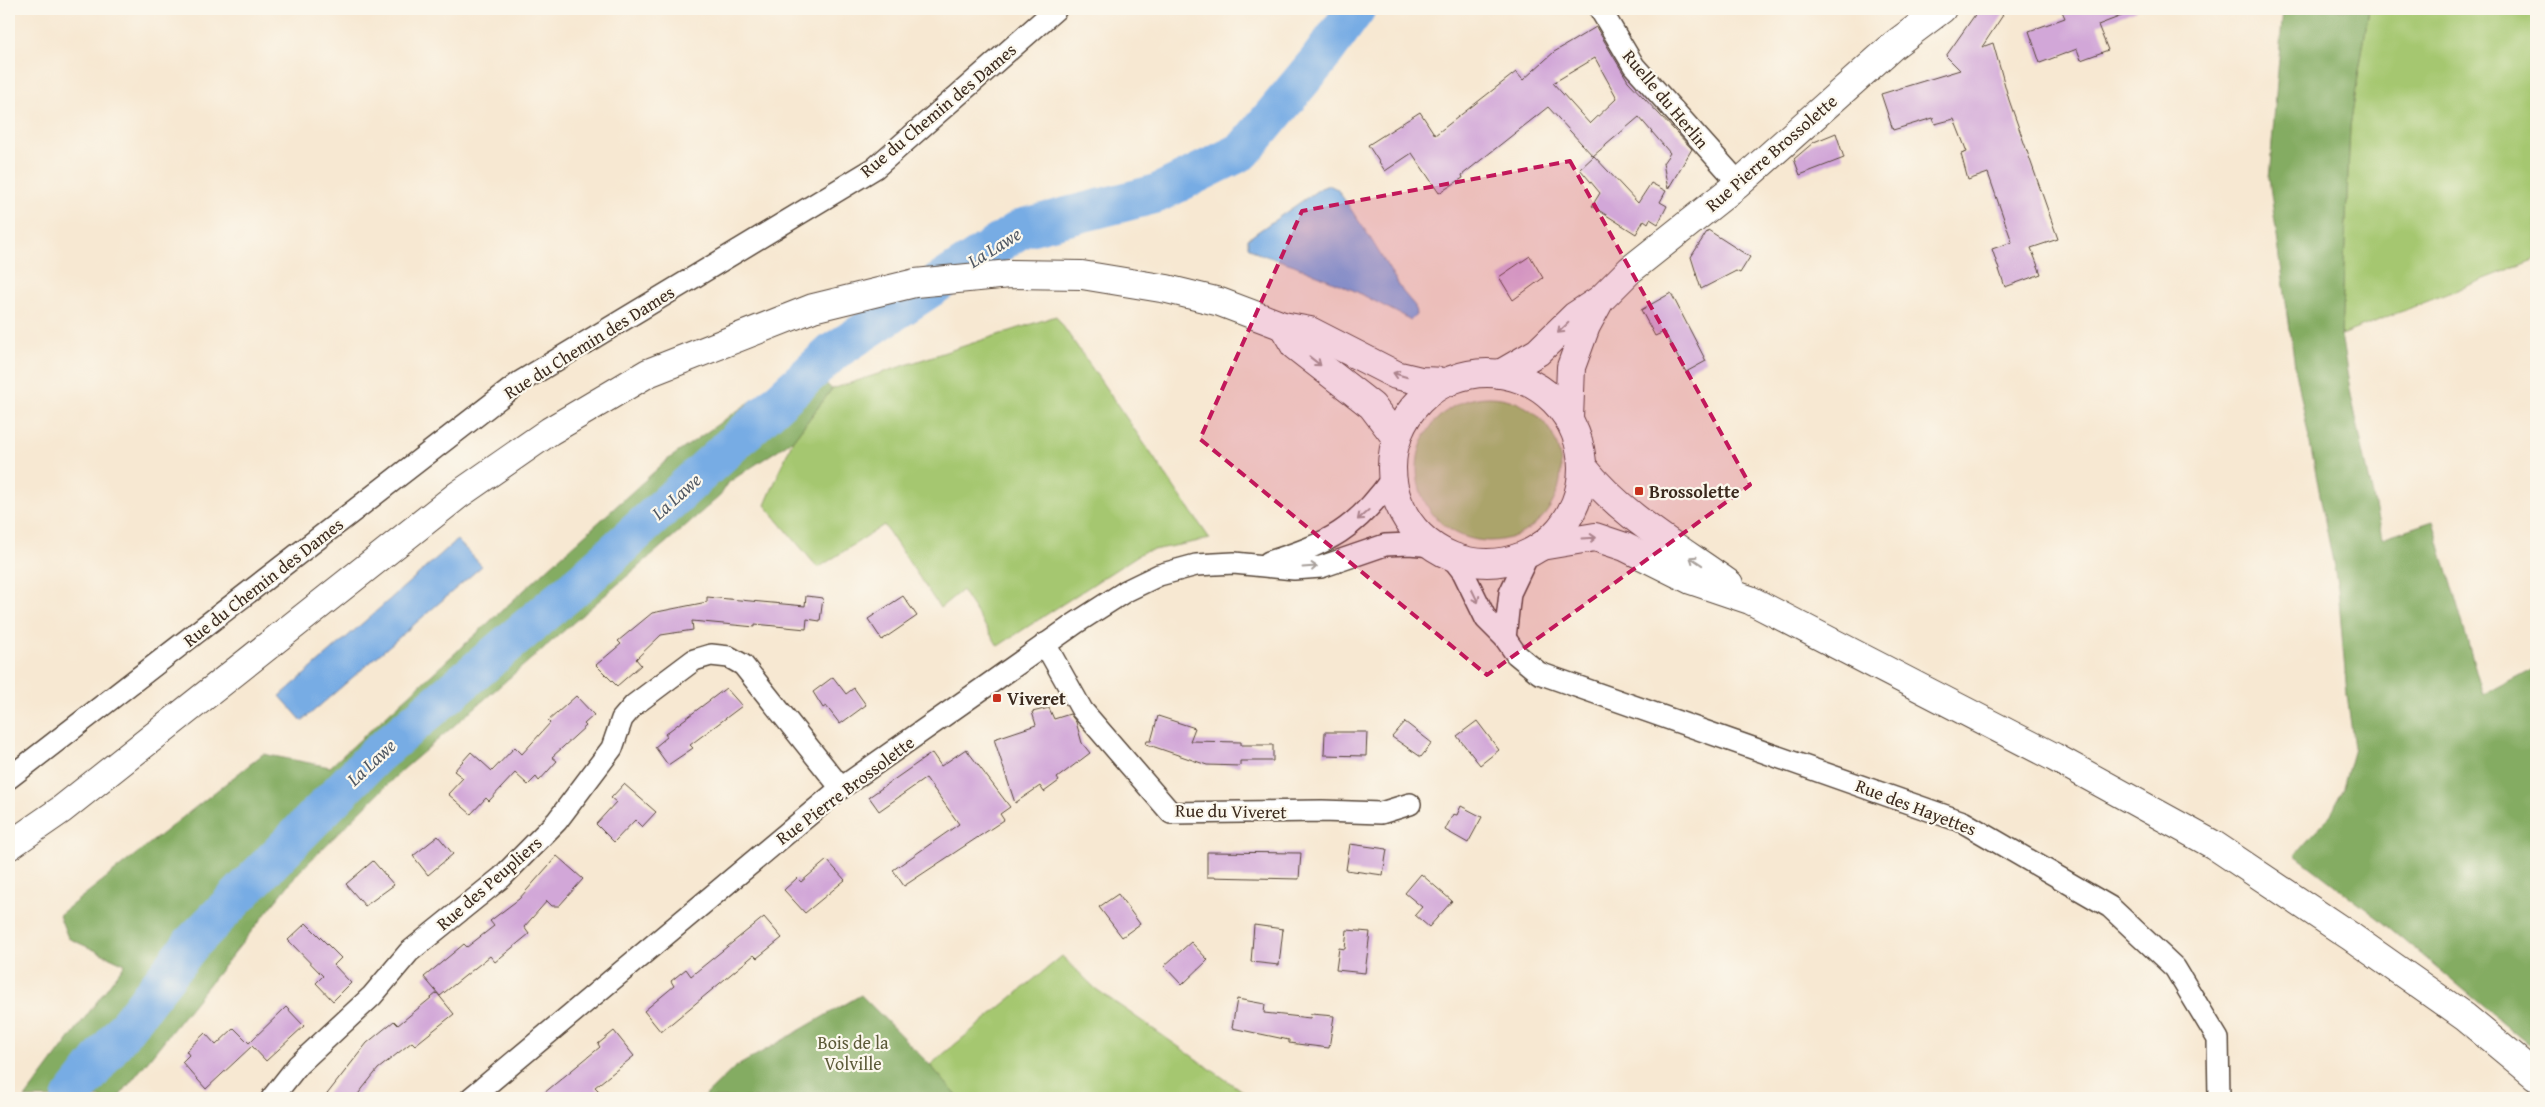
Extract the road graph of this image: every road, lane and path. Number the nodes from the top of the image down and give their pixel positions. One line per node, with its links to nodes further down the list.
1 (1056, 9): 19 (street, Rue du Chemin des Dames)
2 (1600, 9): 4 (street, Ruelle du Herlin)
3 (1942, 9): 4 (main road, Rue Pierre Brossolette)
4 (1737, 185): 5 (main road, Rue Pierre Brossolette)
5 (1601, 299): 7 (main road, Rue Pierre Brossolette, one-way to 7); 9 (main road, Rue Pierre Brossolette)
6 (1283, 326): 8 (main road, one-way to 6); 10 (main road, one-way to 10); 22 (main road)
7 (1500, 374): 8 (main road); 9 (main road)
8 (1448, 382): 10 (main road)
9 (1568, 418): 11 (main road)
10 (1397, 439): 12 (main road)
11 (1582, 467): 14 (main road); 16 (main road, one-way to 11)
12 (1393, 477): 13 (main road); 15 (street, Rue Pierre Brossolette, one-way to 15)
13 (1441, 550): 14 (main road); 15 (street, Rue Pierre Brossolette, one-way to 13); 17 (street, Rue des Hayettes, one-way to 17)
14 (1535, 550): 16 (main road, one-way to 16); 17 (street)
15 (1262, 564): 18 (street, Rue Pierre Brossolette)
16 (1750, 600): 23 (main road)
17 (1505, 638): 26 (street, Rue des Hayettes)
18 (1045, 644): 20 (street, Rue Pierre Brossolette); 21 (street, Rue du Viveret)
19 (9, 778)
20 (841, 788): 24 (street, Rue des Peupliers); 25 (street, Rue Pierre Brossolette)
21 (1410, 804)
22 (9, 846)
23 (2536, 1076)
24 (272, 1098)
25 (470, 1098)
26 (2218, 1098)

